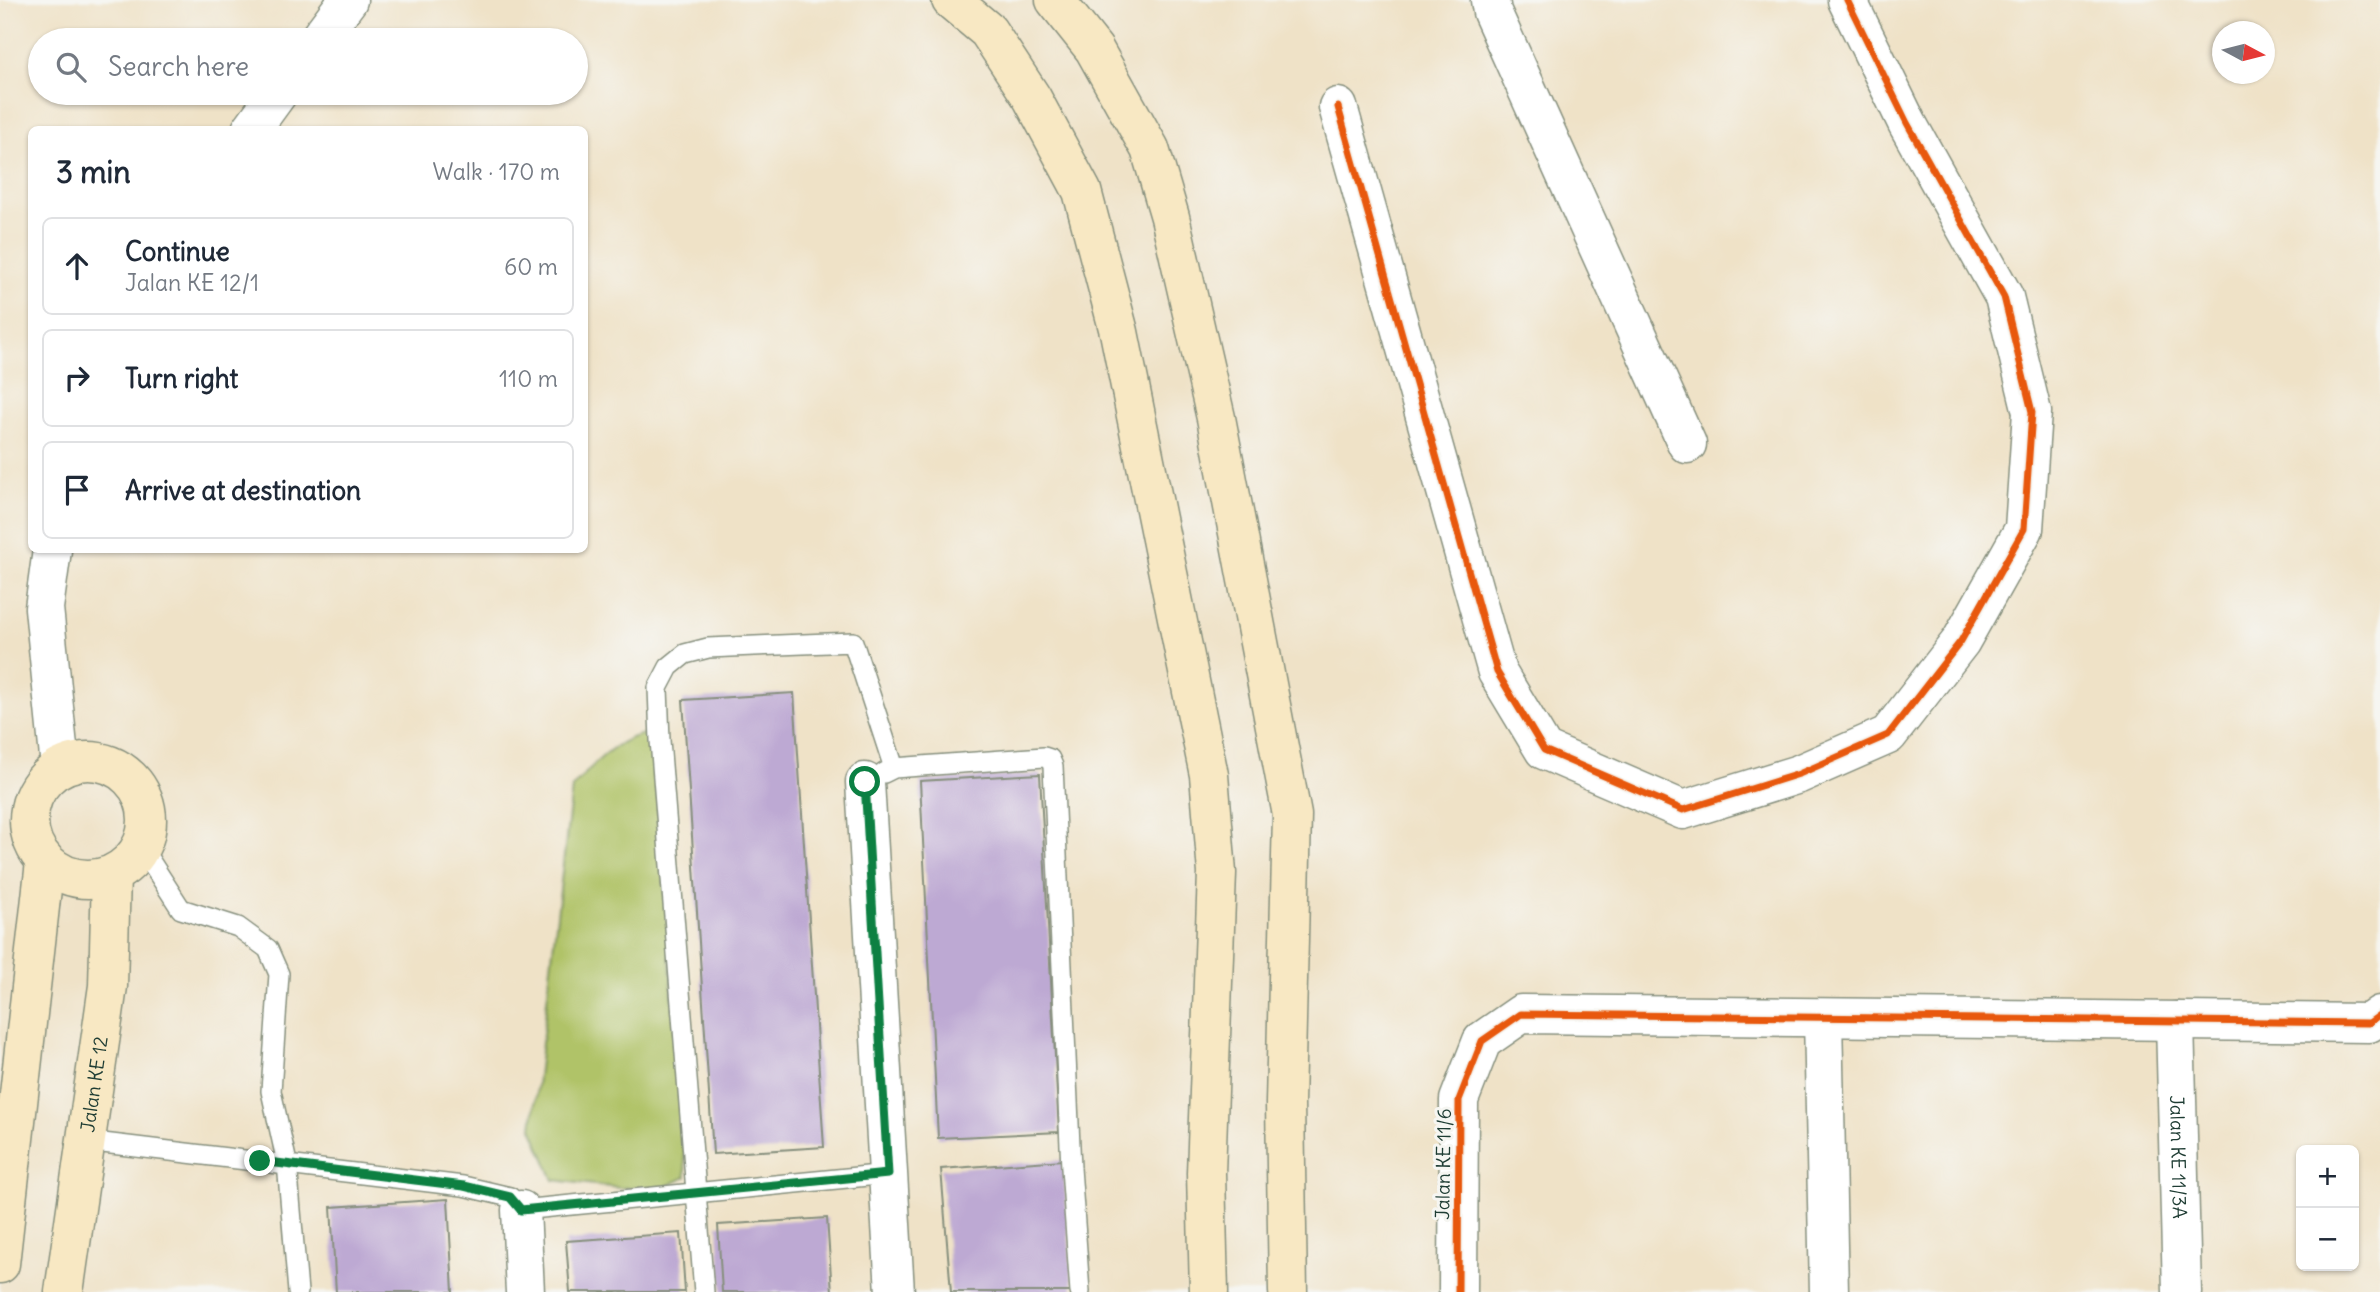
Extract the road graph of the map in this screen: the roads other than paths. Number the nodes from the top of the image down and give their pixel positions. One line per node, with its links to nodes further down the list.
1 (348, 0): 6 (street)
2 (951, 0): 33 (main road)
3 (1055, 0): 34 (main road)
4 (1490, 0): 10 (street)
5 (1847, 0): 8 (street)
6 (327, 28)
7 (269, 105): 9 (street)
8 (1338, 107)
9 (254, 126)
10 (1687, 444)
11 (52, 553): 12 (street)
12 (60, 767): 14 (main road); 15 (main road)
13 (879, 775): 23 (street); 24 (lane); 32 (lane)
14 (14, 815): 16 (main road)
15 (141, 847): 17 (main road); 22 (lane)
16 (45, 862): 17 (main road); 26 (main road)
17 (111, 875): 21 (main road, Jalan KE 12)
18 (2380, 1015): 20 (street)
19 (1823, 1017): 20 (street); 35 (street, Jalan KE 11/6); 36 (street)
20 (2175, 1021): 37 (street, Jalan KE 11/3A)
21 (86, 1141): 22 (lane); 27 (main road, Jalan KE 12)
22 (287, 1163): 25 (lane); 28 (lane)
23 (888, 1174): 24 (lane); 31 (street)
24 (697, 1192): 25 (lane); 30 (lane)
25 (521, 1210): 29 (street)
26 (0, 1264)
27 (64, 1292)
28 (298, 1292)
29 (525, 1292)
30 (704, 1292)
31 (895, 1292)
32 (1080, 1292)
33 (1209, 1292)
34 (1288, 1292)
35 (1458, 1292)
36 (1829, 1292)
37 (2182, 1292)

